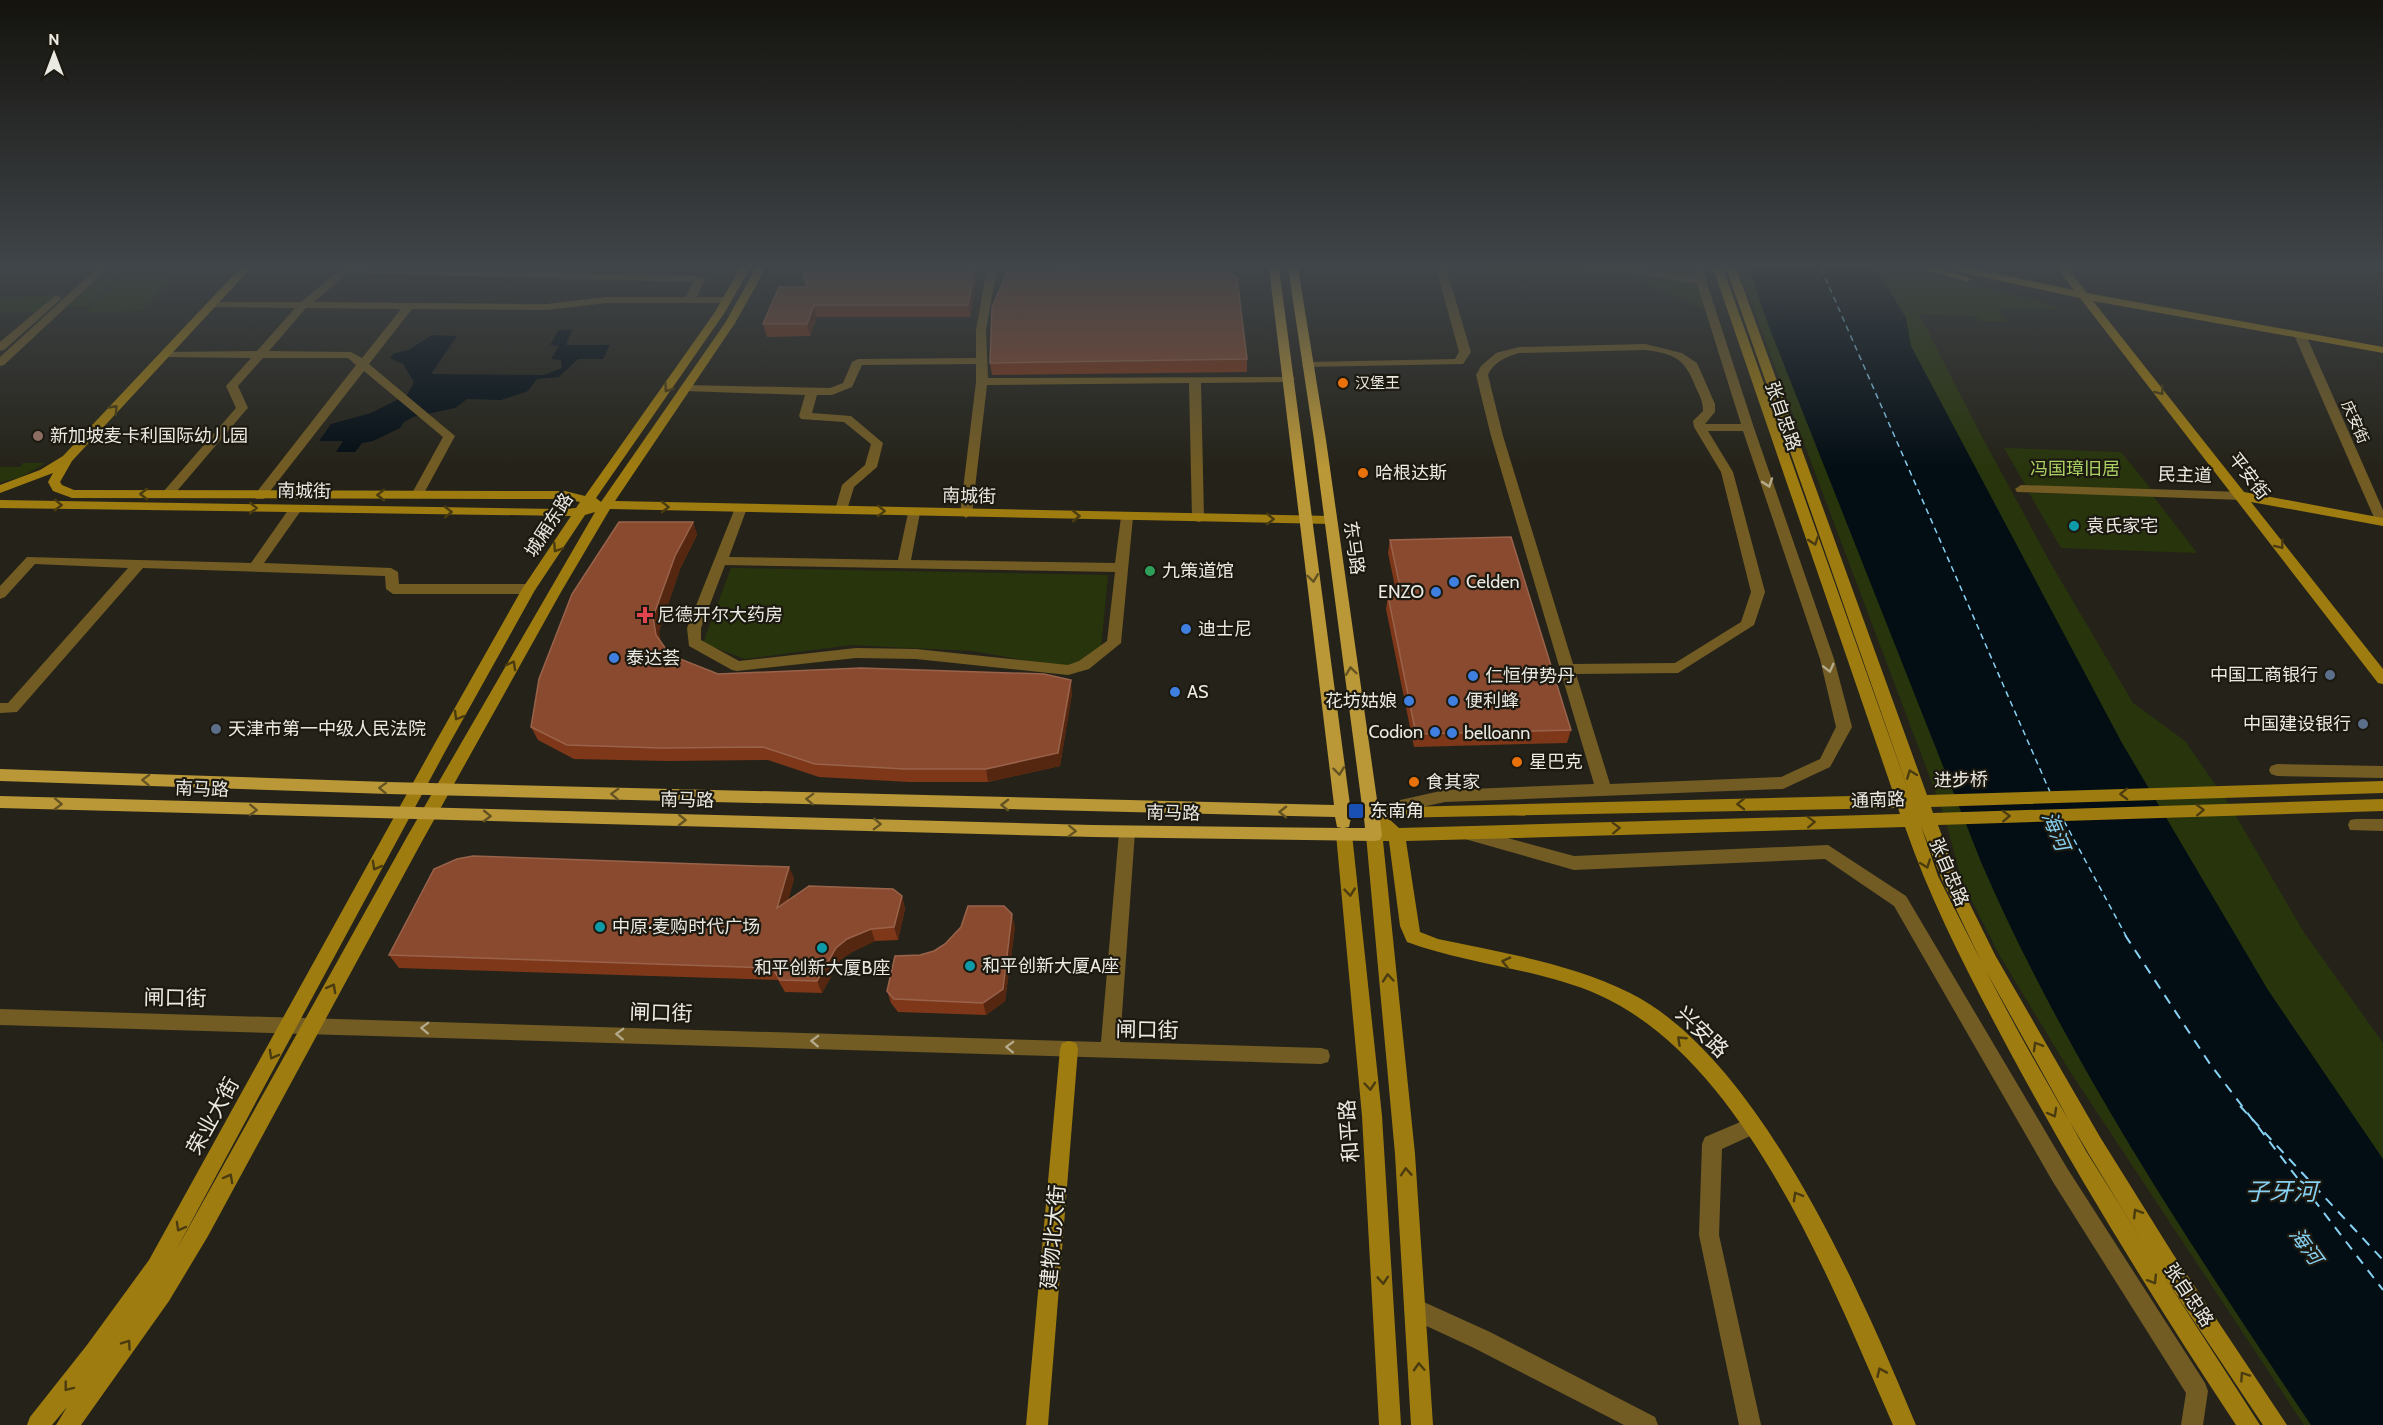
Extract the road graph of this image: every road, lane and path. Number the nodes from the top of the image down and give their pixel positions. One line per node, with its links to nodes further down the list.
1 (15, 334): 17 (street)
2 (31, 334): 22 (street)
3 (184, 334): 19 (street)
4 (276, 334): 20 (street)
5 (386, 334): 23 (street)
6 (703, 334): 39 (street, 城厢东路, one-way to 39)
7 (723, 334): 28 (street, 城厢东路)
8 (981, 334): 21 (street)
9 (1283, 334): 25 (main road)
10 (1303, 334): 24 (main road, 东马路)
11 (1460, 334): 24 (street)
12 (1718, 334): 31 (street)
13 (1741, 334): 100 (street, 张自忠路, one-way to 100)
14 (1755, 334): 101 (street, 张自忠路, one-way to 14)
15 (2115, 334): 38 (street, 平安街, one-way to 38)
16 (2300, 335): 18 (street); 52 (street, 庆安街)
17 (0, 348)
18 (2383, 350)
19 (165, 354): 20 (street); 32 (street, one-way to 19)
20 (258, 354): 23 (street); 35 (street)
21 (982, 362): 27 (street); 29 (street)
22 (0, 363)
23 (362, 364): 36 (street); 37 (street)
24 (1308, 365): 51 (main road, 东马路)
25 (1289, 379): 26 (street); 50 (main road)
26 (1194, 380): 27 (street); 49 (street)
27 (982, 382): 47 (street)
28 (686, 388): 29 (street); 41 (street, 城厢东路)
29 (812, 392): 44 (street)
30 (1700, 427): 31 (street); 60 (street); 60 (street)
31 (1748, 428): 69 (street, one-way to 69)
32 (67, 459): 33 (street); 35 (street, 南城街, one-way to 32)
33 (0, 489)
34 (2021, 489): 38 (street, 民主道)
35 (167, 495): 37 (street, 南城街)
36 (417, 495): 37 (street, 南城街, one-way to 37); 39 (street, 南城街)
37 (260, 496)
38 (2242, 496): 52 (street, 民主道); 61 (street, 平安街, one-way to 61)
39 (588, 500): 41 (street, 南城街); 45 (street, 城厢东路)
40 (0, 504): 43 (street, 南城街, one-way to 43)
41 (606, 505): 42 (street, 南城街, one-way to 42); 45 (street, 南城街); 68 (street, 城厢东路, one-way to 41)
42 (741, 508): 44 (street, 南城街); 53 (street)
43 (296, 509): 45 (street, 南城街, one-way to 45); 56 (street)
44 (841, 510): 46 (street, 南城街, one-way to 46)
45 (580, 512): 58 (street, 城厢东路, one-way to 58)
46 (914, 513): 47 (street, 南城街); 55 (street)
47 (966, 514): 48 (street, 南城街, one-way to 48)
48 (1127, 517): 49 (street, 南城街); 57 (street)
49 (1198, 519): 50 (street, 南城街, one-way to 50)
50 (1305, 520): 51 (street, 南城街); 73 (main road, one-way to 73)
51 (1331, 520): 72 (main road, 东马路, one-way to 51)
52 (2382, 522)
53 (721, 561): 55 (street); 57 (street)
54 (139, 564): 56 (street); 59 (street); 62 (street)
55 (904, 564): 57 (street)
56 (254, 567): 58 (street)
57 (1121, 567)
58 (530, 589): 67 (street, 城厢东路, one-way to 67)
59 (0, 594)
60 (1567, 669): 69 (street)
61 (2383, 679)
62 (0, 708)
63 (2277, 770): 64 (street)
64 (2383, 772)
65 (0, 775): 67 (main road, 南马路, one-way to 65)
66 (2383, 787): 72 (street, 进步桥, one-way to 72)
67 (417, 789): 68 (main road, 南马路); 74 (street, 城厢东路)
68 (442, 789): 73 (main road, 南马路, one-way to 68); 75 (street, 城厢东路)
69 (1604, 790): 72 (street)
70 (0, 802): 74 (main road, 南马路, one-way to 74)
71 (2383, 805): 80 (street, 通南路, one-way to 71)
72 (1370, 812): 73 (main road, 南马路); 81 (main road, 东马路); 82 (street)
73 (1342, 813): 79 (main road)
74 (404, 814): 75 (main road, 南马路); 84 (street, 荣业大街, one-way to 84)
75 (428, 815): 78 (main road, 南马路, one-way to 78); 85 (street, one-way to 75)
76 (2356, 825): 77 (street)
77 (2383, 825)
78 (1126, 832): 79 (main road, 南马路); 87 (street)
79 (1344, 834): 81 (main road, 南马路); 94 (street, 和平路, one-way to 94)
80 (1471, 834): 82 (street, 通南路); 99 (street)
81 (1374, 835): 82 (street, 通南路); 90 (street, one-way to 81)
82 (1396, 835): 89 (street, 兴安路, one-way to 82)
83 (0, 1017): 84 (street, 闸口街)
84 (290, 1024): 85 (street, 闸口街); 91 (street, 荣业大街, one-way to 91)
85 (312, 1024): 86 (street, 闸口街, one-way to 85); 92 (street, one-way to 85)
86 (1069, 1049): 87 (street, 闸口街); 93 (street, 建物北大街)
87 (1110, 1051): 88 (street, 闸口街)
88 (1321, 1056)
89 (1752, 1126): 97 (street); 98 (street, 兴安路, one-way to 89)
90 (1415, 1309): 95 (street, one-way to 90); 96 (street)
91 (38, 1425)
92 (67, 1425)
93 (1037, 1425)
94 (1390, 1425)
95 (1422, 1425)
96 (1647, 1425)
97 (1750, 1425)
98 (1905, 1425)
99 (2192, 1425)
100 (2249, 1425)
101 (2276, 1425)

